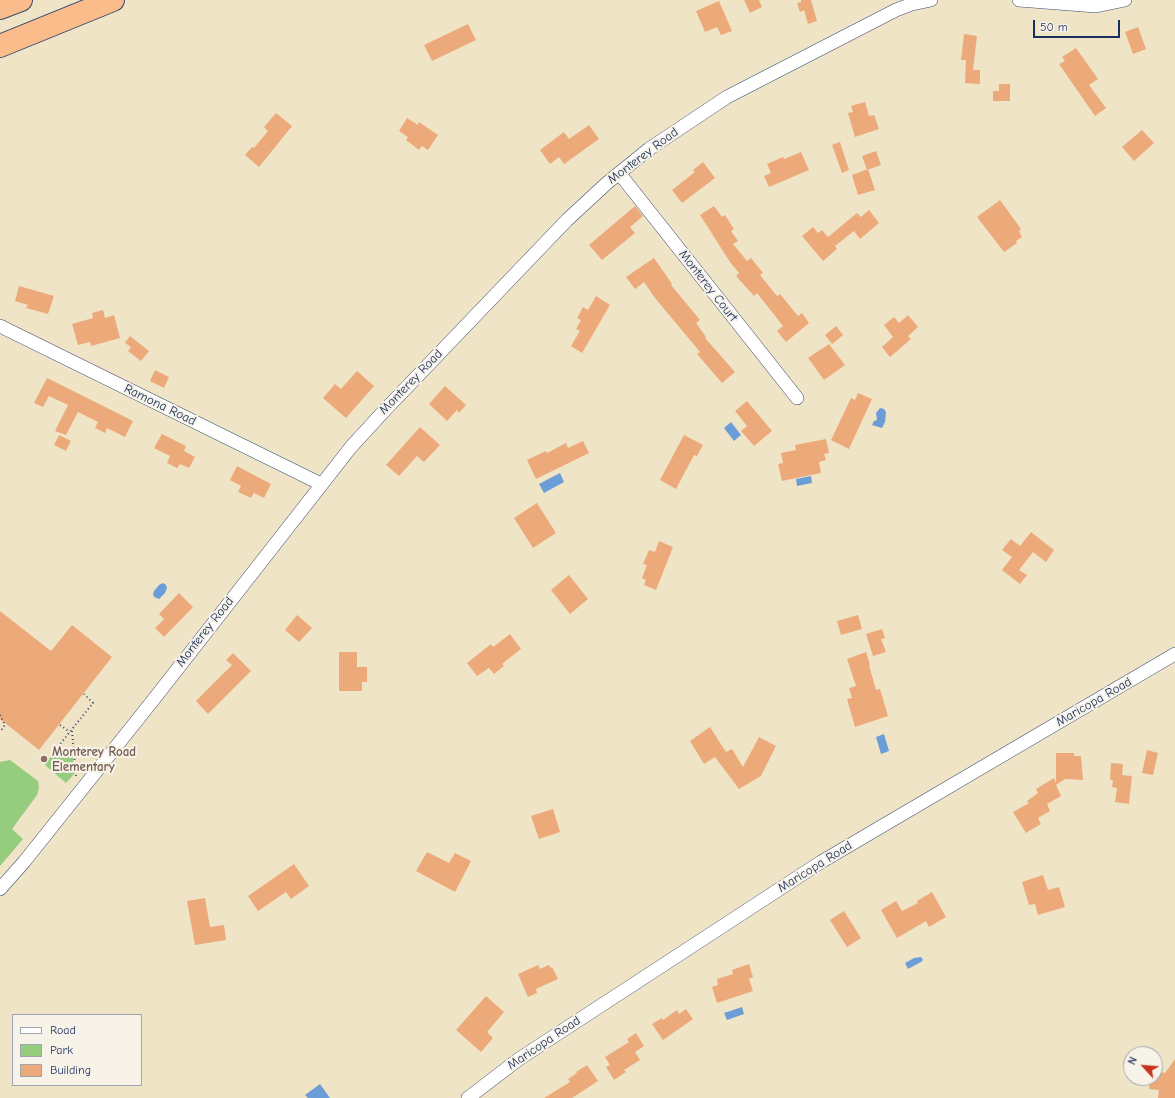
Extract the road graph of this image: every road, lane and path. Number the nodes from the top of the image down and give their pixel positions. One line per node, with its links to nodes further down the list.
1 (21, 0): 6 (highway)
2 (113, 0): 7 (highway)
3 (931, 0): 8 (street, Monterey Road)
4 (1019, 0): 5 (street)
5 (1125, 0)
6 (0, 8)
7 (0, 46)
8 (619, 173): 10 (street, Monterey Court); 11 (street, Monterey Road)
9 (0, 326): 11 (street, Ramona Road)
10 (797, 398)
11 (321, 484): 20 (street, Monterey Road)
12 (1175, 654): 21 (street, Maricopa Road)
13 (84, 694): 16 (path)
14 (0, 716): 17 (path)
15 (60, 724): 16 (path)
16 (71, 731): 18 (path); 19 (path)
17 (0, 732)
18 (53, 753)
19 (76, 776)
20 (0, 889)
21 (468, 1098)

